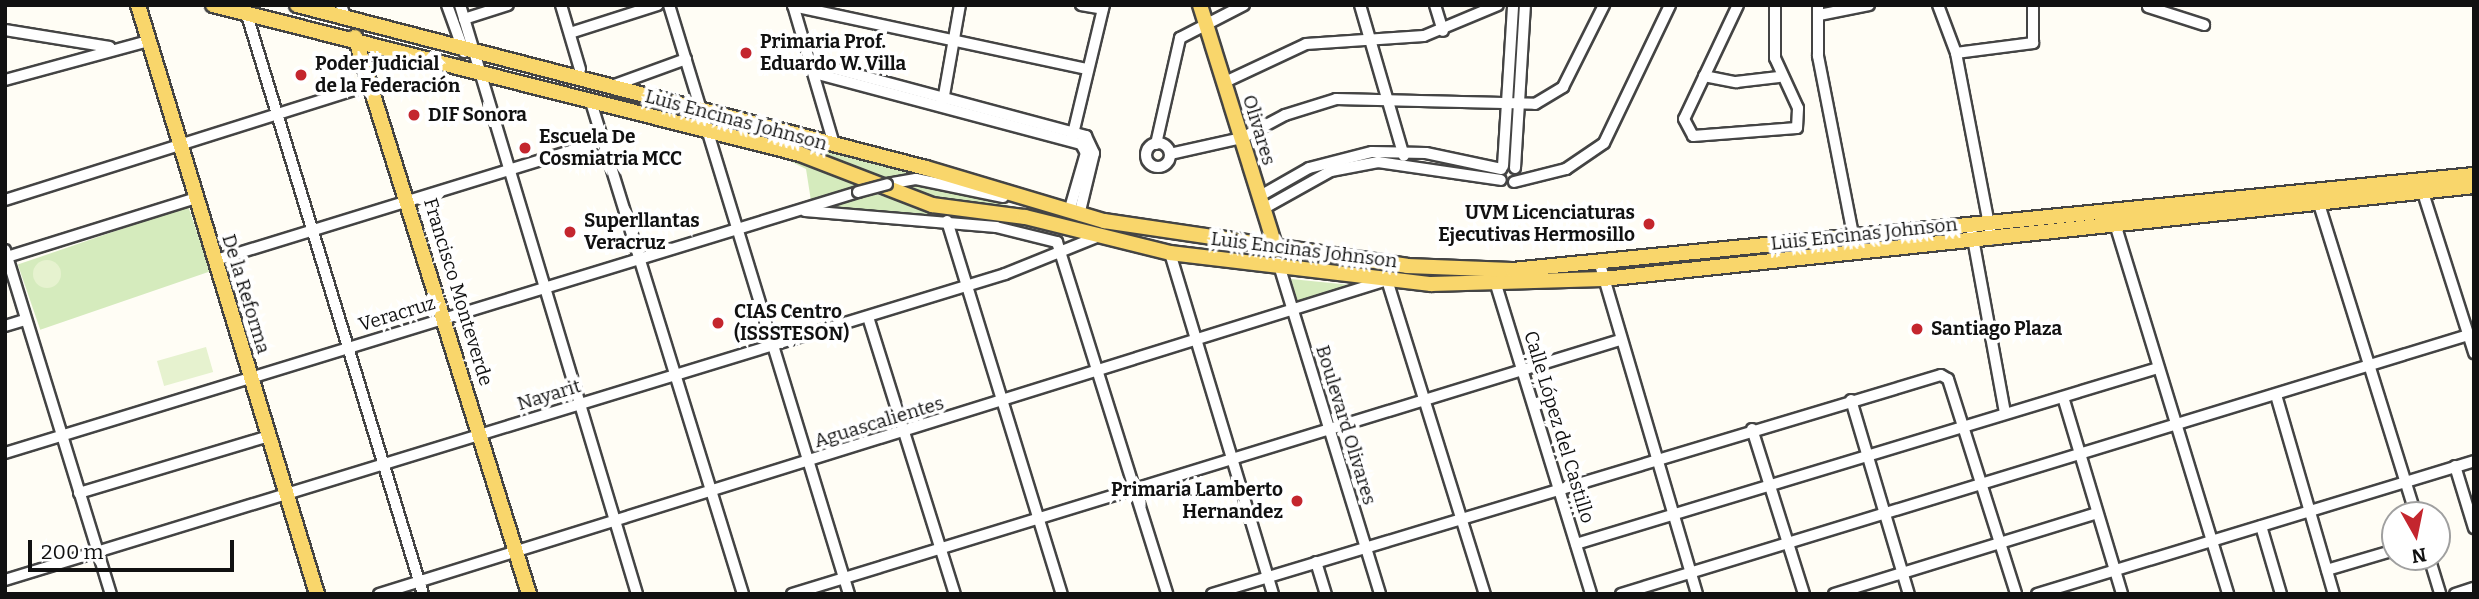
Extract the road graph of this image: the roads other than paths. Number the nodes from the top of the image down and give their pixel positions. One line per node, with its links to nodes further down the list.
1 (138, 5): 39 (main road, De la Reforma)
2 (213, 5): 31 (main road, Luis Encinas Johnson)
3 (297, 5): 30 (main road, Luis Encinas Johnson)
4 (447, 5): 43 (street)
5 (460, 5): 32 (street)
6 (508, 5): 32 (street)
7 (561, 5): 37 (street)
8 (658, 5): 37 (street)
9 (669, 5): 46 (street)
10 (960, 5): 41 (street)
11 (1081, 5): 28 (street)
12 (1200, 5): 33 (main road, Olivares)
13 (1244, 5): 33 (street)
14 (1360, 5): 38 (street)
15 (1435, 5): 36 (street)
16 (1498, 5): 36 (street)
17 (1513, 5): 60 (street)
18 (1525, 5): 60 (street)
19 (1604, 5): 60 (street)
20 (1670, 5): 76 (street)
21 (1738, 5): 51 (street)
22 (1776, 5): 52 (street)
23 (1869, 5): 29 (street)
24 (1938, 5): 44 (street)
25 (2033, 5): 44 (street)
26 (793, 6): 41 (street); 47 (street)
27 (2146, 6): 34 (street)
28 (1104, 7): 49 (street)
29 (1818, 10): 94 (street)
30 (344, 12): 40 (main road, Francisco Monteverde); 43 (main road, Luis Encinas Johnson)
31 (247, 15): 40 (main road, Luis Encinas Johnson); 62 (street)
32 (464, 19): 43 (street)
33 (1206, 24): 54 (main road, Olivares); 68 (street)
34 (2204, 24)
35 (5, 30): 42 (street)
36 (1443, 31): 38 (street)
37 (569, 33): 48 (street)
38 (1371, 40): 54 (street); 57 (street)
39 (149, 41): 42 (street); 69 (main road, De la Reforma)
40 (358, 43): 45 (main road, Luis Encinas Johnson); 55 (main road, Francisco Monteverde)
41 (954, 44): 49 (street); 59 (street)
42 (113, 47): 53 (street)
43 (469, 51): 45 (main road); 50 (street); 56 (main road, Luis Encinas Johnson)
44 (1956, 53): 89 (street)
45 (417, 58): 50 (main road, Luis Encinas Johnson)
46 (686, 59): 56 (street); 61 (street)
47 (812, 67): 59 (street); 67 (street)
48 (580, 69)
49 (1087, 69): 65 (street)
50 (476, 72): 58 (main road, Luis Encinas Johnson); 74 (street)
51 (1704, 76): 52 (street); 52 (street)
52 (1779, 77)
53 (5, 80)
54 (1224, 82): 64 (main road, Olivares)
55 (372, 84): 62 (street); 82 (main road, Francisco Monteverde)
56 (609, 87): 61 (main road, Luis Encinas Johnson)
57 (1387, 96): 60 (street); 64 (street); 71 (street)
58 (592, 102): 63 (main road, Luis Encinas Johnson); 66 (street)
59 (943, 102): 65 (street)
60 (1515, 104): 73 (street)
61 (702, 113): 63 (street); 67 (main road, Luis Encinas Johnson)
62 (278, 116): 69 (street); 93 (street)
63 (706, 130): 92 (street); 95 (main road, Luis Encinas Johnson)
64 (1242, 138): 70 (street); 83 (main road, Olivares)
65 (1075, 139): 87 (street); 87 (street)
66 (604, 141): 74 (street); 103 (street)
67 (834, 144): 85 (main road, Luis Encinas Johnson)
68 (1156, 144): 70 (street); 70 (street)
69 (181, 146): 80 (main road, De la Reforma); 81 (street)
70 (1170, 154)
71 (1404, 157): 73 (street); 83 (street)
72 (2474, 169): 78 (main road)
73 (1508, 170): 76 (street); 76 (street)
74 (507, 171): 82 (street); 113 (street)
75 (2474, 174): 78 (main road, Luis Encinas Johnson)
76 (1538, 175)
77 (2474, 186): 78 (main road)
78 (2423, 189): 79 (main road); 84 (main road, Luis Encinas Johnson); 89 (main road, Luis Encinas Johnson); 120 (street)
79 (2474, 195)
80 (197, 198): 101 (street); 104 (main road, De la Reforma)
81 (5, 200)
82 (411, 201): 93 (street); 117 (main road, Francisco Monteverde)
83 (1261, 203): 98 (main road, Olivares)
84 (2322, 204): 91 (main road, Luis Encinas Johnson); 126 (street)
85 (1054, 208): 86 (street, Veracruz, bridge); 87 (main road, Luis Encinas Johnson)
86 (799, 210): 88 (street); 92 (street, Veracruz)
87 (1074, 214): 98 (main road, Luis Encinas Johnson)
88 (947, 221): 99 (street); 112 (street)
89 (1988, 221): 90 (main road, Luis Encinas Johnson); 96 (street)
90 (1970, 223): 94 (main road, Luis Encinas Johnson); 97 (street)
91 (2116, 227): 96 (main road, Luis Encinas Johnson); 127 (street)
92 (737, 229): 103 (street, Veracruz); 123 (street)
93 (312, 231): 104 (street); 124 (street)
94 (1853, 235): 102 (main road); 105 (main road, Luis Encinas Johnson)
95 (1099, 236): 99 (street, Nayarit); 100 (main road, Luis Encinas Johnson)
96 (1992, 240): 97 (main road, Luis Encinas Johnson)
97 (1973, 243): 102 (main road, Luis Encinas Johnson); 138 (street)
98 (1276, 249): 106 (street, Olivares); 107 (main road, Luis Encinas Johnson)
99 (1062, 252): 112 (street, Nayarit); 129 (street)
100 (1170, 253): 106 (main road, Luis Encinas Johnson); 122 (street)
101 (6, 254): 118 (street)
102 (1830, 256): 109 (main road, Luis Encinas Johnson)
103 (641, 257): 113 (street, Veracruz); 130 (street)
104 (216, 260): 131 (main road, De la Reforma)
105 (1599, 261): 108 (main road, Luis Encinas Johnson); 109 (street)
106 (1279, 267): 110 (main road, Luis Encinas Johnson); 115 (street, Boulevard Olivares)
107 (1433, 268): 108 (main road, Luis Encinas Johnson); 111 (main road)
108 (1491, 271): 114 (street, Calle López del Castillo)
109 (1603, 279): 114 (main road, Luis Encinas Johnson); 121 (street)
110 (1387, 280): 111 (main road, Luis Encinas Johnson); 115 (street, Aguascalientes); 134 (street)
111 (1432, 284): 114 (main road, Luis Encinas Johnson)
112 (967, 286): 116 (street, Nayarit); 136 (street)
113 (544, 287): 117 (street, Veracruz); 137 (street)
114 (1498, 287): 128 (street, Calle López del Castillo)
115 (1293, 312): 122 (street, Aguascalientes); 141 (street, Boulevard Olivares)
116 (868, 317): 123 (street, Nayarit); 143 (street)
117 (445, 318): 124 (street, Veracruz); 145 (main road, Francisco Monteverde)
118 (25, 320): 119 (street); 144 (street)
119 (5, 326)
120 (2468, 335): 125 (street); 126 (street)
121 (1620, 340): 128 (street); 150 (street)
122 (1195, 341): 129 (street, Aguascalientes); 151 (street)
123 (773, 345): 130 (street, Nayarit); 152 (street)
124 (348, 347): 131 (street, Veracruz); 154 (street)
125 (2474, 353)
126 (2371, 365): 132 (street); 156 (street)
127 (2158, 368): 133 (street); 139 (street)
128 (1523, 371): 134 (street); 159 (street, Calle López del Castillo)
129 (1100, 372): 136 (street, Aguascalientes); 160 (street)
130 (676, 375): 137 (street, Nayarit); 161 (street)
131 (251, 376): 144 (street, Veracruz); 146 (main road, De la Reforma)
132 (2276, 395): 139 (street); 165 (street)
133 (2063, 397): 138 (street); 147 (street)
134 (1426, 399): 141 (street); 170 (street)
135 (1851, 400): 140 (street); 142 (street); 149 (street)
136 (1002, 402): 143 (street, Aguascalientes); 169 (street)
137 (580, 404): 145 (street, Nayarit); 171 (street)
138 (2005, 413): 140 (street)
139 (2176, 424): 147 (street); 174 (street)
140 (1964, 426): 149 (street); 157 (street)
141 (1328, 429): 151 (street); 178 (street, Boulevard Olivares)
142 (1752, 429): 150 (street); 158 (street)
143 (905, 433): 152 (street, Aguascalientes); 179 (street)
144 (61, 435): 148 (street, Veracruz); 162 (street)
145 (481, 435): 154 (street, Nayarit); 180 (main road, Francisco Monteverde)
146 (269, 436): 162 (street); 163 (main road, De la Reforma)
147 (2079, 452): 157 (street); 166 (street)
148 (5, 453)
149 (1867, 456): 158 (street); 168 (street)
150 (1656, 457): 159 (street); 167 (street)
151 (1233, 458): 160 (street); 189 (street)
152 (809, 461): 161 (street, Aguascalientes); 190 (street)
153 (2474, 461): 155 (street)
154 (384, 463): 163 (street, Nayarit); 192 (street)
155 (2455, 467): 156 (street); 173 (street)
156 (2406, 481): 164 (street); 165 (street)
157 (1981, 484): 168 (street); 176 (street)
158 (1769, 485): 167 (street); 175 (street)
159 (1559, 486): 170 (street); 177 (street, Calle López del Castillo)
160 (1135, 488): 169 (street); 206 (street)
161 (711, 491): 171 (street, Aguascalientes); 201 (street)
162 (79, 493): 181 (street)
163 (286, 493): 181 (street, Nayarit); 196 (main road, De la Reforma)
164 (2412, 501)
165 (2311, 511): 172 (street); 184 (street)
166 (2097, 513): 176 (street); 185 (street)
167 (1673, 514): 177 (street); 188 (street)
168 (1884, 514): 175 (street); 187 (street)
169 (1040, 517): 179 (street); 205 (street)
170 (1461, 518): 178 (street); 210 (street)
171 (615, 521): 180 (street, Aguascalientes); 200 (street)
172 (2261, 526): 174 (street); 221 (street)
173 (2474, 528)
174 (2211, 541): 185 (street); 220 (street)
175 (1788, 543): 188 (street); 214 (street)
176 (2000, 543): 187 (street); 217 (street)
177 (1576, 544): 211 (street, Calle López del Castillo)
178 (1366, 545): 183 (street); 209 (street, Boulevard Olivares)
179 (940, 547): 190 (street); 204 (street)
180 (516, 551): 192 (street, Aguascalientes); 199 (main road, Francisco Monteverde)
181 (98, 552): 191 (street, Nayarit); 195 (street)
182 (2381, 554): 184 (street)
183 (1316, 562): 189 (street); 208 (street)
184 (2327, 570): 222 (street)
185 (2115, 571): 218 (street); 219 (street)
186 (2433, 571): 223 (street)
187 (1903, 572): 215 (street); 216 (street)
188 (1691, 573): 212 (street); 213 (street)
189 (1268, 577): 194 (street); 207 (street)
190 (844, 578): 202 (street); 203 (street)
191 (5, 580)
192 (420, 581): 197 (street, Aguascalientes); 198 (street)
193 (2474, 588): 224 (street)
194 (1217, 593)
195 (111, 594)
196 (317, 594)
197 (379, 594)
198 (424, 594)
199 (529, 594)
200 (637, 594)
201 (743, 594)
202 (792, 594)
203 (849, 594)
204 (955, 594)
205 (1062, 594)
206 (1167, 594)
207 (1273, 594)
208 (1326, 594)
209 (1380, 594)
210 (1485, 594)
211 (1591, 594)
212 (1621, 594)
213 (1697, 594)
214 (1804, 594)
215 (1834, 594)
216 (1909, 594)
217 (2016, 594)
218 (2037, 594)
219 (2122, 594)
220 (2228, 594)
221 (2281, 594)
222 (2334, 594)
223 (2440, 594)
224 (2455, 594)

